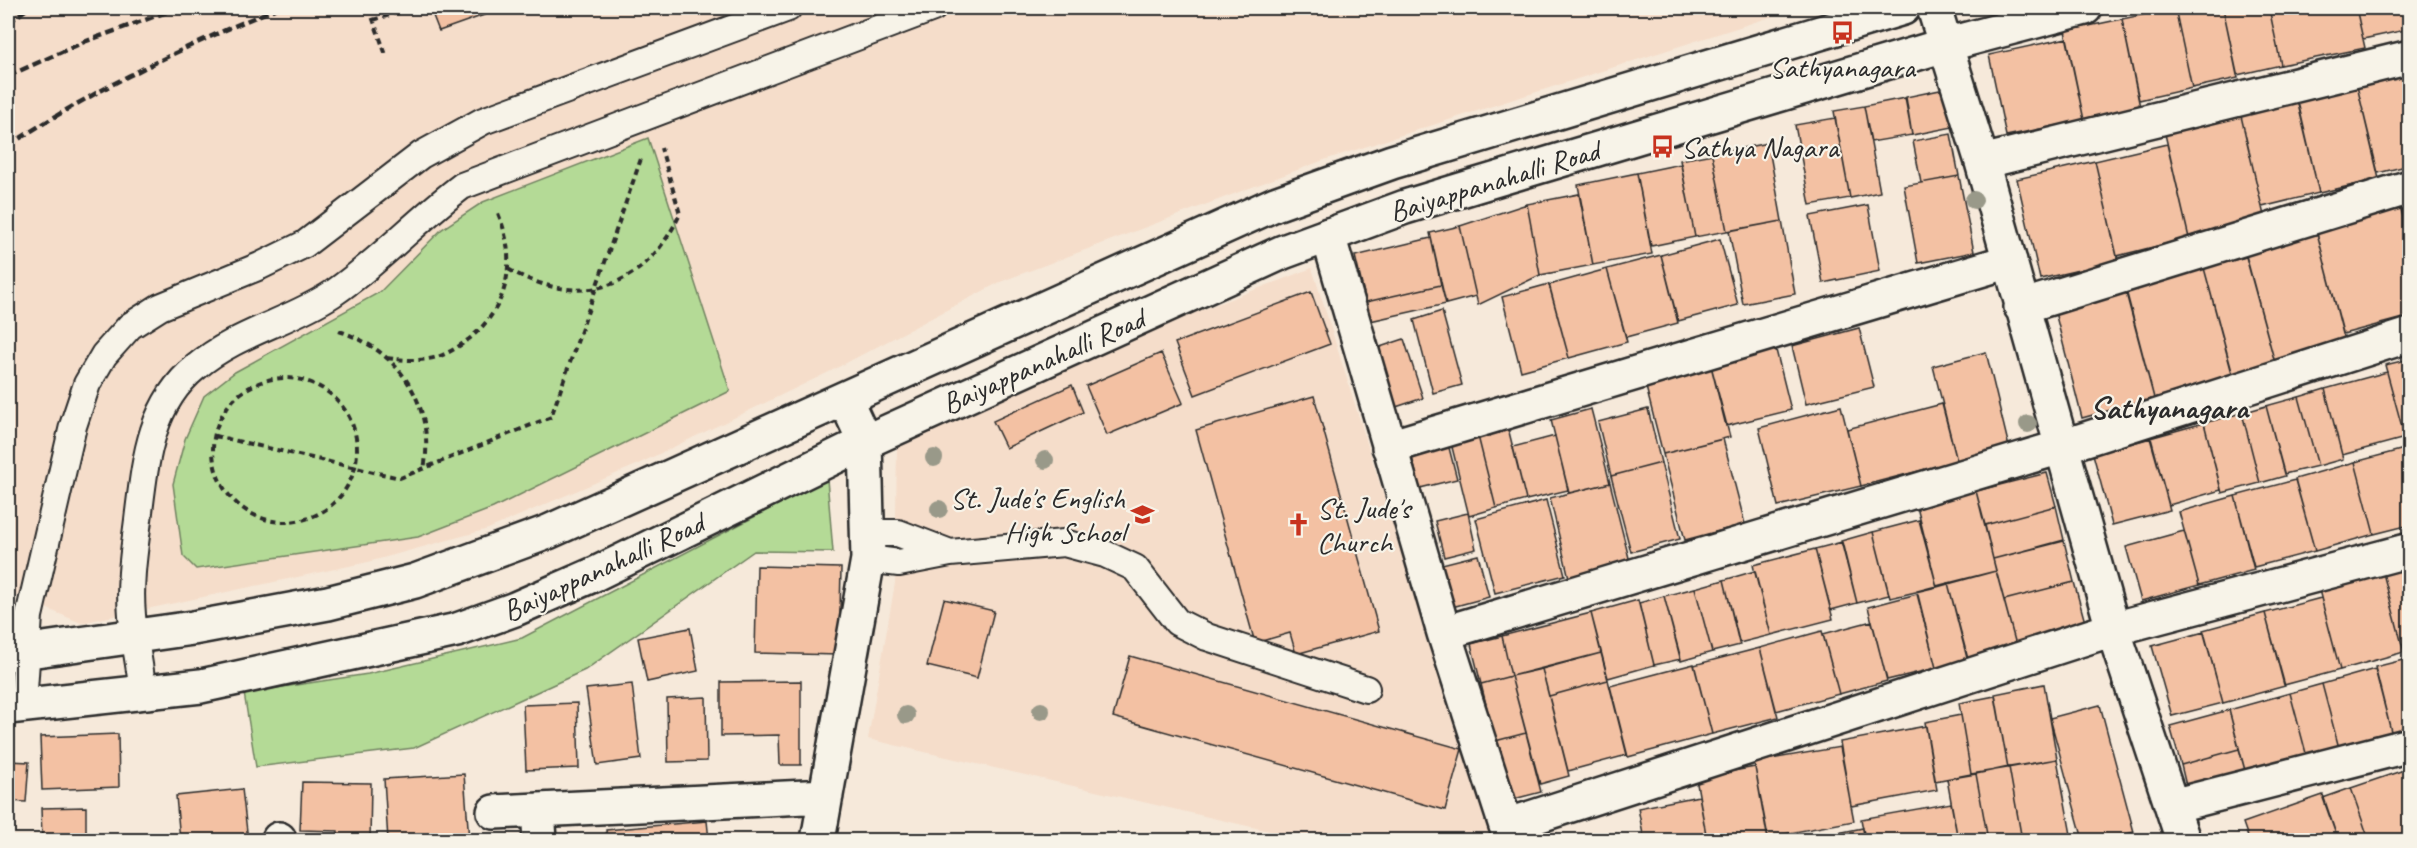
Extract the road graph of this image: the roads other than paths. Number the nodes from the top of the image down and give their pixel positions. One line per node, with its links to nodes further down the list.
1 (788, 8): 23 (lane)
2 (933, 8): 22 (lane)
3 (1903, 8): 14 (street, Baiyappanahalli Road)
4 (1934, 8): 6 (street)
5 (2085, 8): 6 (street, Baiyappanahalli Road)
6 (1945, 45): 8 (street); 10 (street, Baiyappanahalli Road)
7 (2409, 57): 8 (street)
8 (1982, 162): 11 (street)
9 (2409, 187): 12 (street)
10 (1328, 235): 15 (street, Baiyappanahalli Road); 16 (street)
11 (2010, 261): 12 (street); 16 (street)
12 (2021, 307): 17 (street)
13 (2409, 335): 17 (street)
14 (845, 399): 15 (street); 22 (street, Baiyappanahalli Road)
15 (865, 442): 18 (street); 25 (street, Baiyappanahalli Road)
16 (1389, 447): 21 (street)
17 (2061, 447): 20 (street); 21 (street)
18 (867, 546): 24 (lane); 28 (street)
19 (2409, 550): 20 (street)
20 (2113, 629): 21 (street); 29 (street)
21 (1444, 633)
22 (135, 637): 23 (street, Baiyappanahalli Road); 25 (lane)
23 (18, 652): 26 (lane)
24 (1366, 689)
25 (143, 692): 26 (street, Baiyappanahalli Road)
26 (15, 706)
27 (2409, 745): 29 (street)
28 (826, 796): 31 (street); 32 (street)
29 (2172, 806): 33 (street)
30 (494, 812): 31 (street)
31 (539, 825)
32 (818, 840)
33 (2183, 840)

